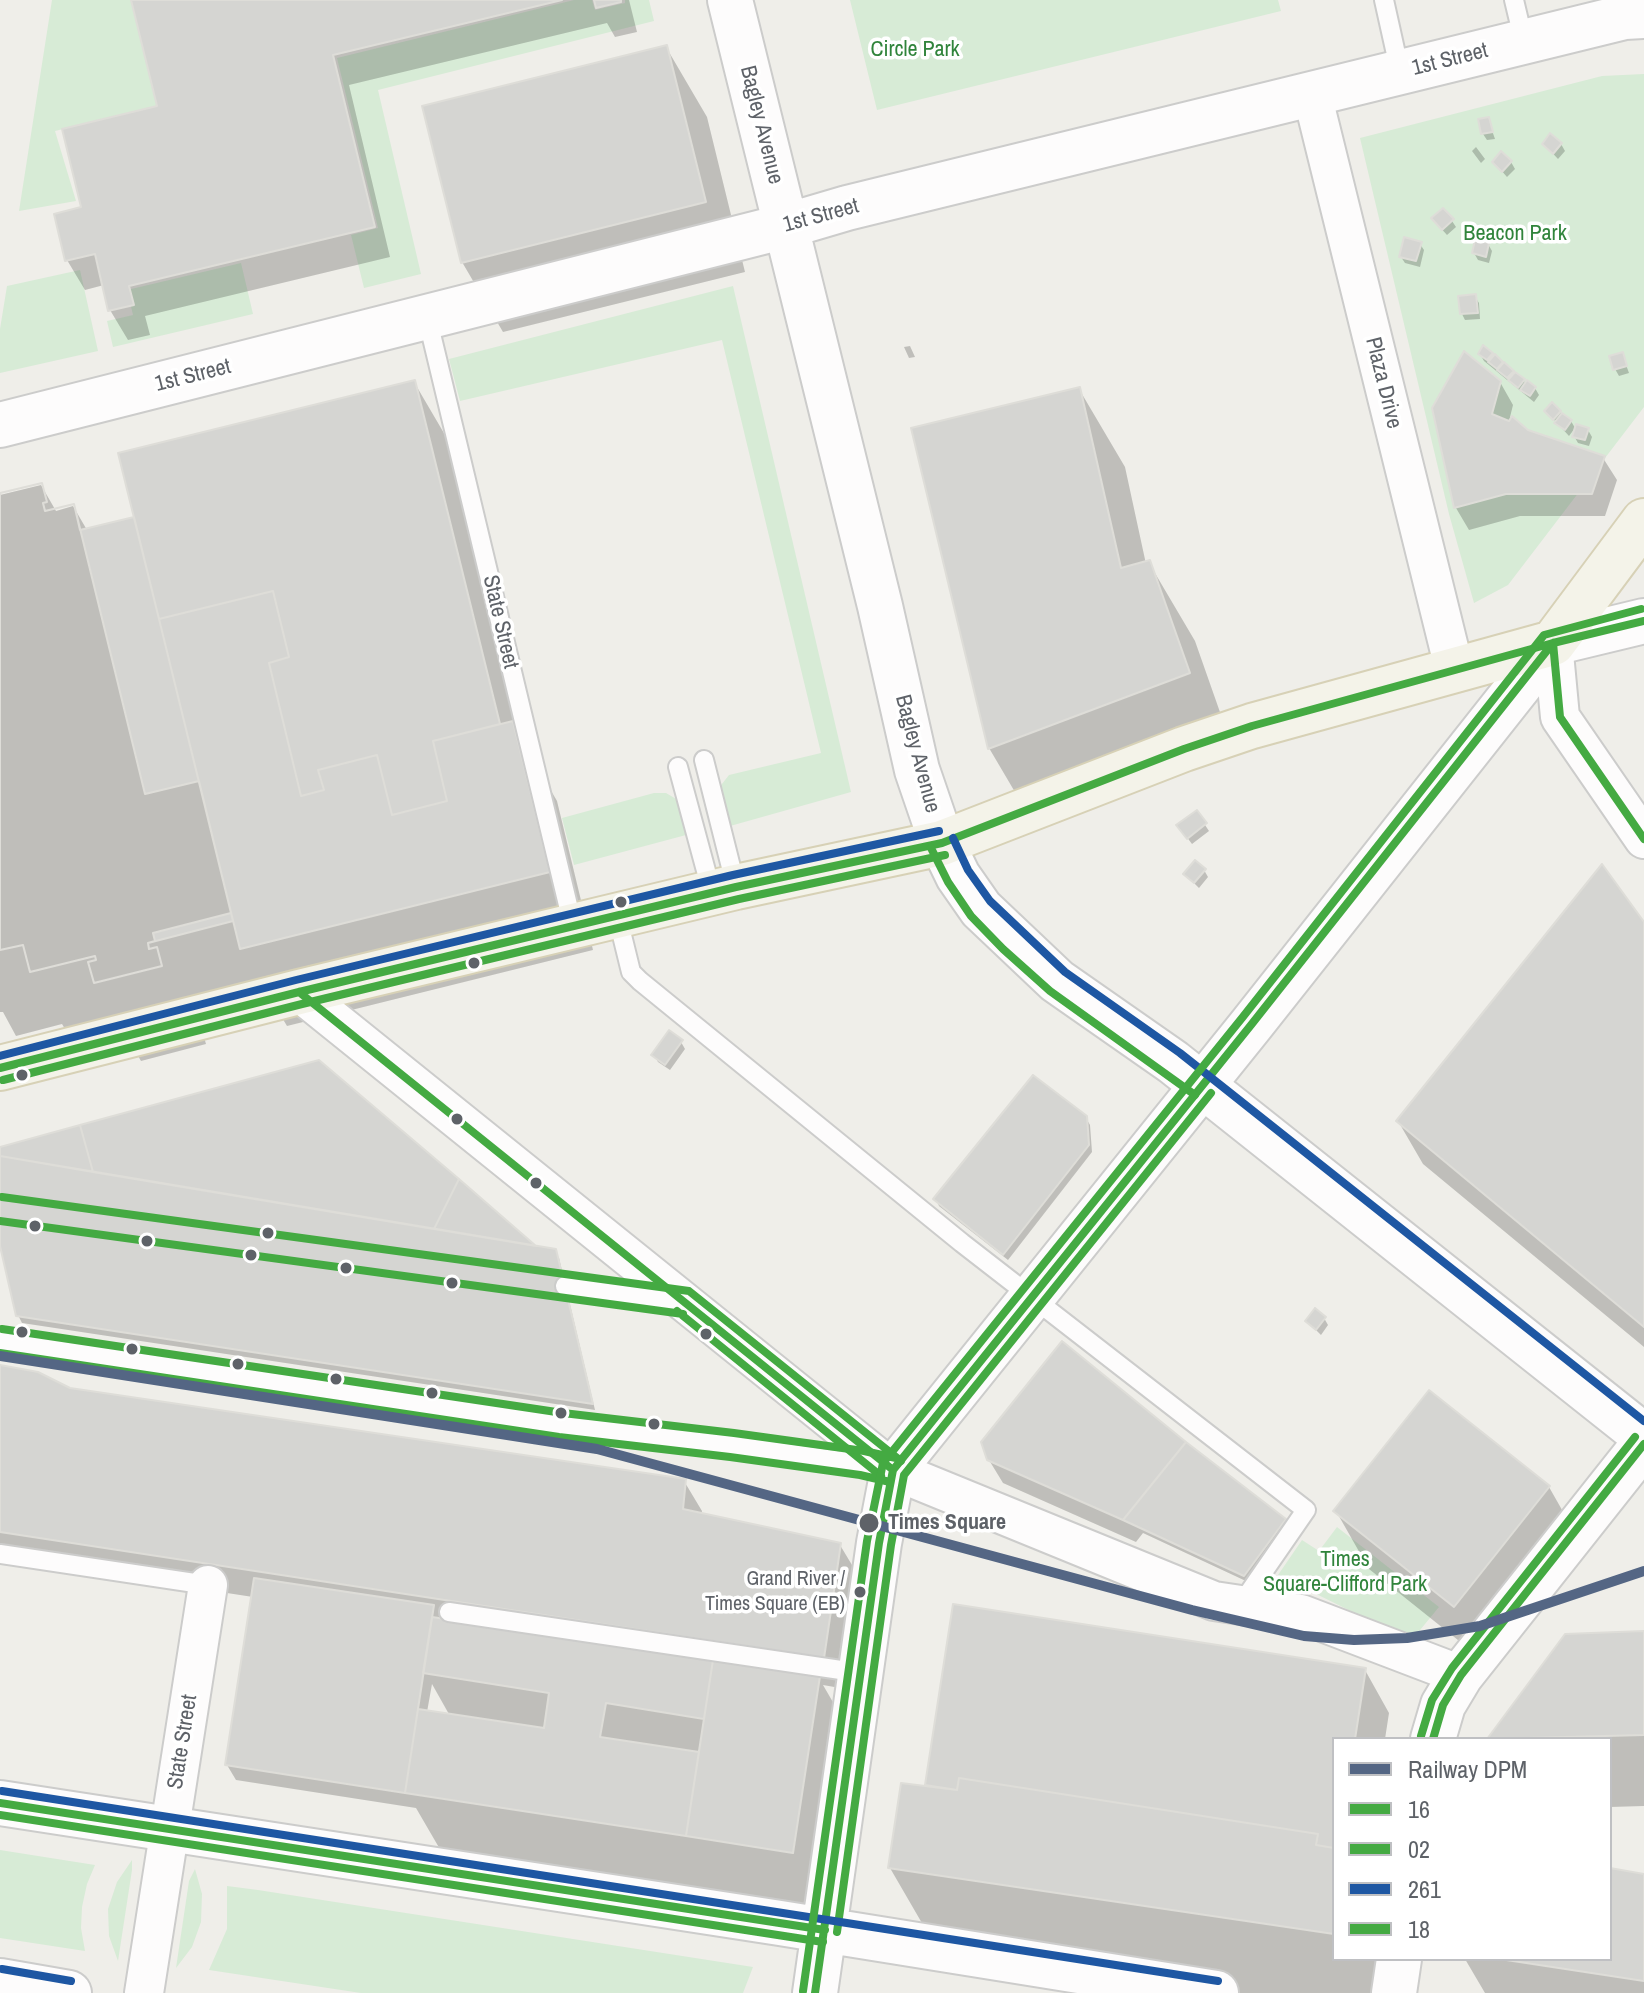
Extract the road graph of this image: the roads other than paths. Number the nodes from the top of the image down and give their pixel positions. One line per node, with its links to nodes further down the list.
1 (730, 0): 8 (street, Bagley Avenue)
2 (1384, 0): 6 (lane)
3 (1514, 0): 5 (lane)
4 (1630, 11): 5 (street, 1st Street)
5 (1524, 42): 6 (street, 1st Street)
6 (1400, 72): 7 (street, 1st Street)
7 (1312, 94): 8 (street, 1st Street); 14 (street, Plaza Drive)
8 (786, 226): 9 (street, 1st Street); 18 (street, Bagley Avenue)
9 (427, 317): 10 (street, 1st Street); 21 (lane, State Street)
10 (0, 425)
11 (1644, 521): 13 (main road)
12 (1644, 621): 13 (street)
13 (1553, 643): 14 (main road); 17 (street); 24 (street)
14 (1455, 672): 18 (main road)
15 (704, 760): 19 (lane)
16 (678, 767): 19 (lane)
17 (1644, 839)
18 (942, 843): 19 (main road); 24 (street, Bagley Avenue)
19 (724, 890): 20 (main road)
20 (617, 915): 21 (main road); 26 (lane)
21 (573, 926): 22 (main road)
22 (299, 992): 23 (main road); 27 (street)
23 (0, 1068)
24 (1202, 1085): 26 (street); 29 (street, Bagley Avenue)
25 (565, 1286): 27 (lane)
26 (1031, 1297): 31 (street); 34 (lane)
27 (685, 1302): 31 (street)
28 (0, 1341): 31 (lane)
29 (1644, 1436)
30 (1644, 1444): 37 (street)
31 (893, 1470): 34 (street); 36 (street)
32 (0, 1554): 33 (lane)
33 (208, 1585): 40 (street, State Street)
34 (1239, 1607): 37 (street)
35 (449, 1612): 36 (lane)
36 (861, 1673): 41 (street)
37 (1461, 1675): 38 (street)
38 (1434, 1737)
39 (0, 1803): 40 (street)
40 (169, 1828): 41 (street); 45 (street, State Street)
41 (825, 1930): 46 (street); 47 (street)
42 (1399, 1961): 48 (street)
43 (0, 1981): 44 (street)
44 (69, 1993)
45 (144, 1993)
46 (815, 1993)
47 (1216, 1993)
48 (1394, 1993)

